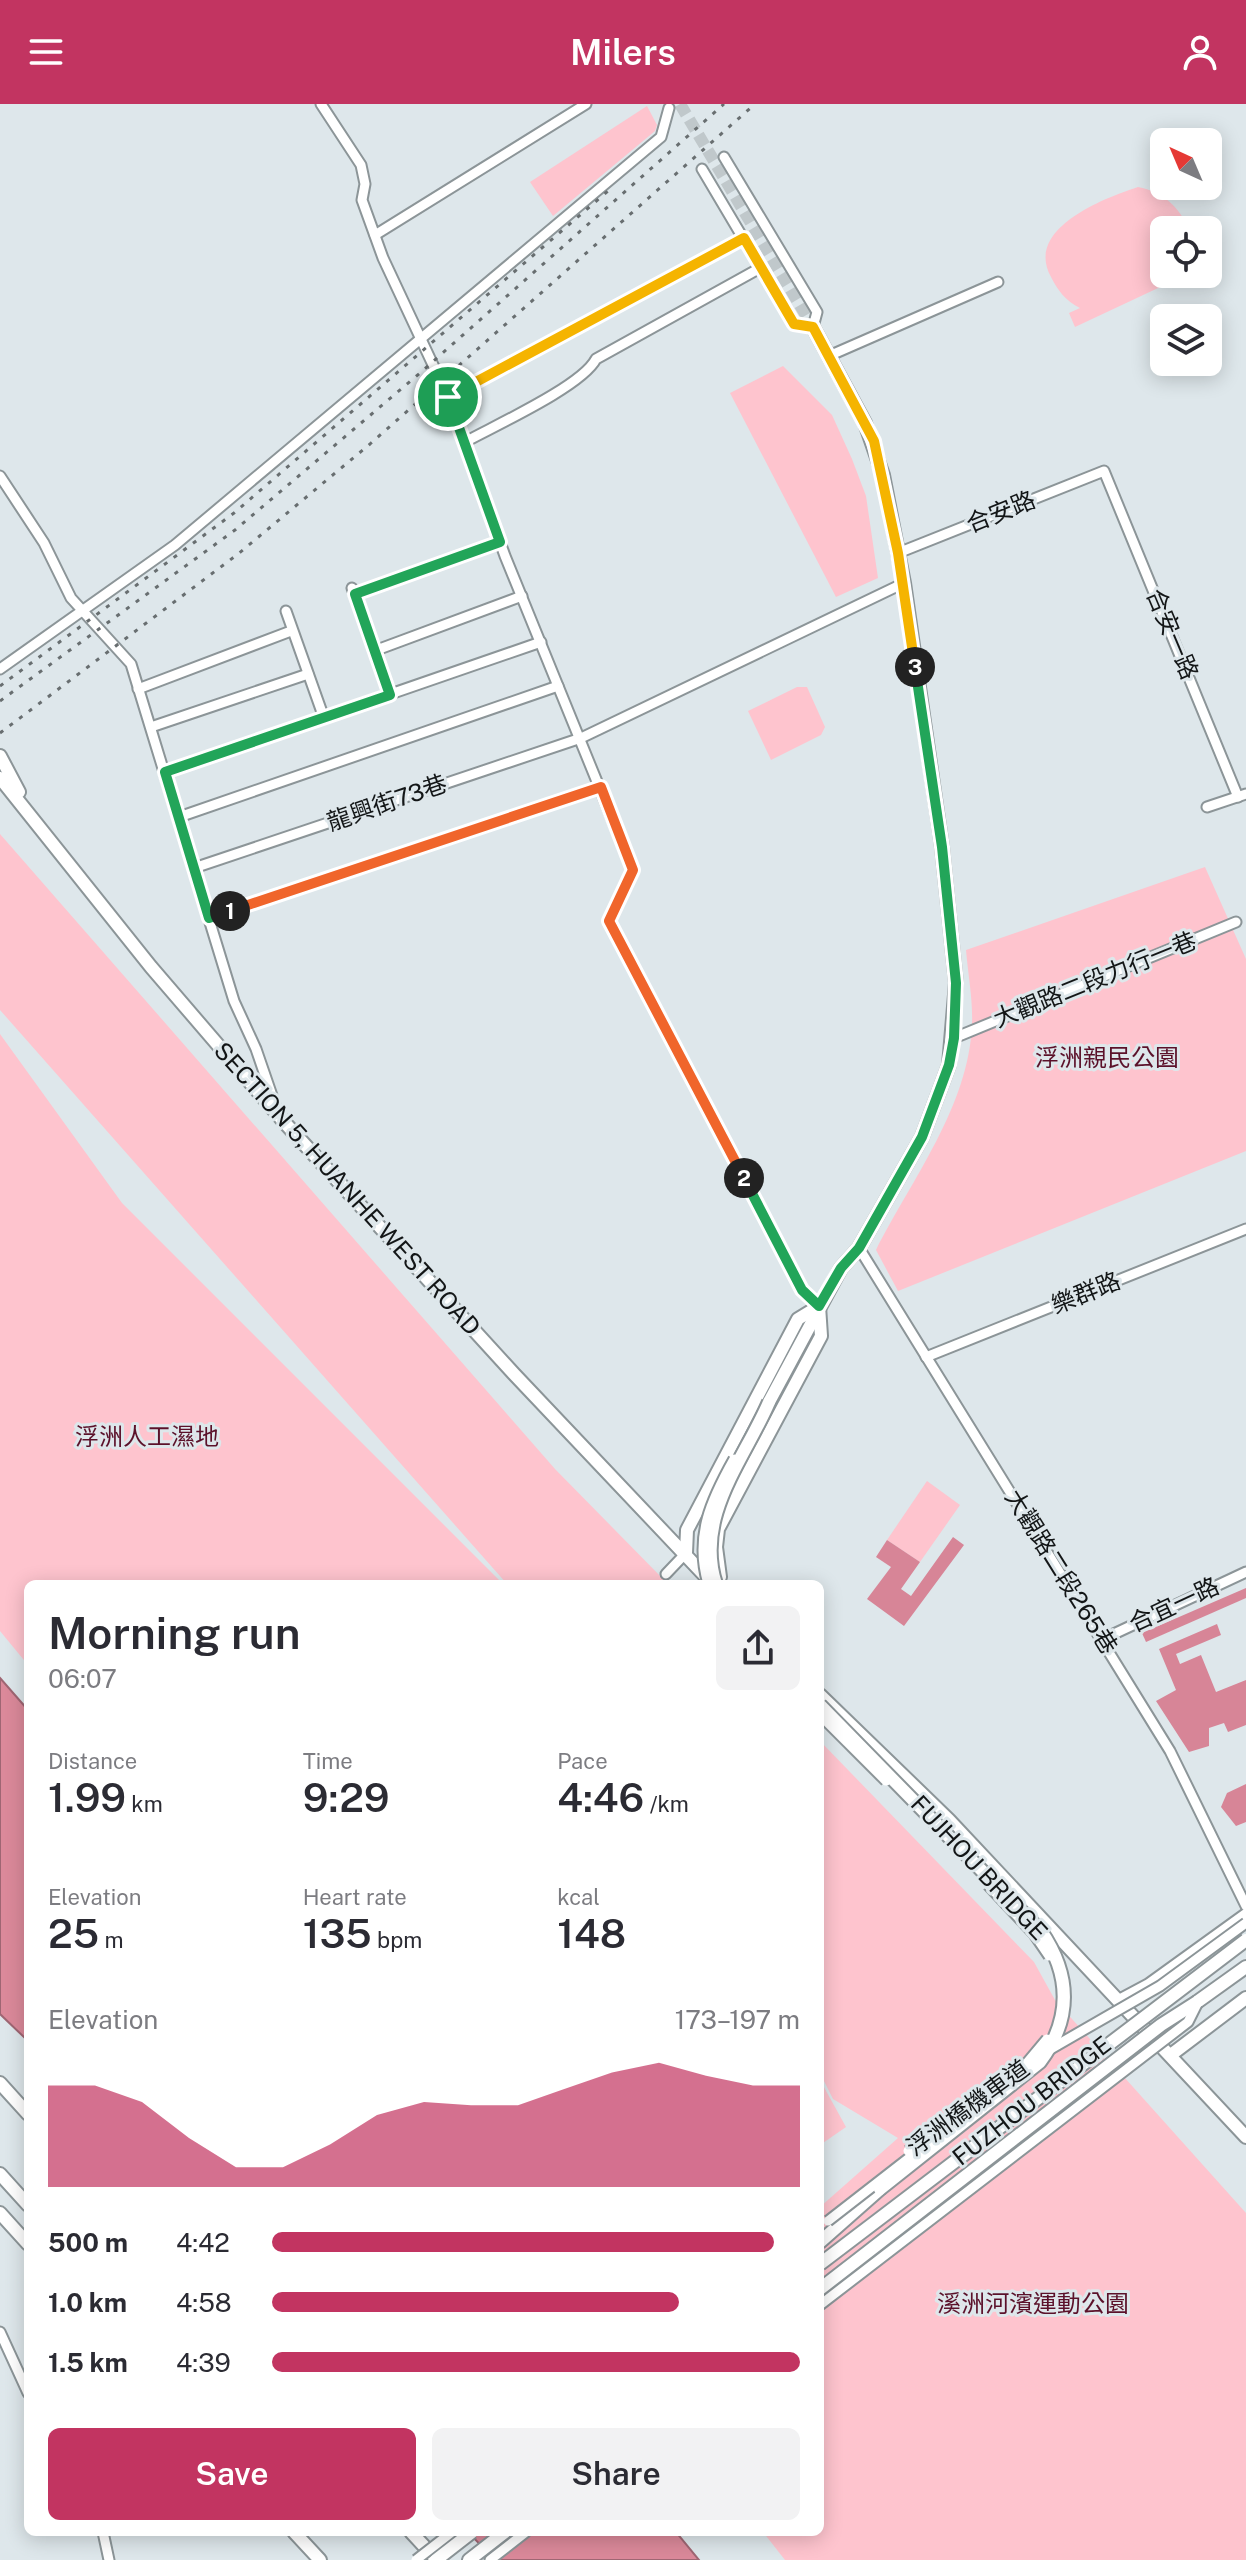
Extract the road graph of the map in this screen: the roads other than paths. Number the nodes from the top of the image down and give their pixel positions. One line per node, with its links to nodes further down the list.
1 (321, 104): 6 (street)
2 (586, 104): 6 (street)
3 (669, 105): 11 (street)
4 (724, 157): 10 (street)
5 (702, 169): 7 (street)
6 (375, 235): 11 (street)
7 (744, 238): 8 (street); 13 (street)
8 (762, 267): 10 (street); 14 (street)
9 (998, 282): 12 (street)
10 (813, 327): 12 (main road)
11 (421, 340): 13 (street); 21 (street)
12 (831, 355): 18 (main road)
13 (448, 397): 14 (street)
14 (465, 442): 17 (street)
15 (1104, 471): 18 (street, 合安路); 38 (street, 合安一路)
16 (0, 476): 21 (street)
17 (500, 542): 20 (street); 25 (street)
18 (898, 553): 19 (main road)
19 (904, 583): 33 (street, 龍興街73巷); 45 (main road)
20 (522, 596): 24 (street); 25 (street)
21 (83, 611): 26 (street); 29 (street)
22 (286, 611): 23 (street)
23 (291, 631): 27 (street); 29 (street)
24 (541, 642): 28 (street); 30 (street)
25 (374, 651): 30 (street)
26 (0, 669)
27 (308, 674): 31 (street); 32 (street)
28 (558, 686): 33 (street); 41 (street)
29 (138, 689): 32 (street)
30 (390, 695): 31 (street)
31 (324, 718): 35 (street)
32 (151, 727): 35 (street)
33 (581, 738): 37 (street); 42 (street, 龍興街73巷)
34 (0, 756): 40 (main road)
35 (165, 772): 41 (street)
36 (0, 778): 40 (main road, SECTION 5, HUANHE WEST ROAD)
37 (601, 787): 43 (street); 49 (street)
38 (1242, 796): 39 (street, 合安一路)
39 (1207, 807)
40 (31, 816): 46 (main road, SECTION 5, HUANHE WEST ROAD)
41 (179, 817): 42 (street)
42 (194, 868): 43 (street)
43 (209, 918): 46 (street)
44 (1236, 922): 45 (street, 大觀路二段力行一巷)
45 (954, 1038): 48 (main road)
46 (280, 1117): 52 (main road, SECTION 5, HUANHE WEST ROAD)
47 (1246, 1229): 50 (street, 樂群路)
48 (859, 1248): 49 (main road); 50 (street, 大觀路二段265巷)
49 (819, 1306): 51 (main road); 52 (main road); 56 (main road, bridge)
50 (926, 1357): 58 (street, 大觀路二段265巷)
51 (718, 1529): 52 (main road); 57 (main road)
52 (686, 1553): 54 (street); 55 (main road, SECTION 5, HUANHE WEST ROAD)
53 (1246, 1572): 58 (street, 合宜一路)
54 (666, 1574)
55 (711, 1580)
56 (714, 1580)
57 (715, 1580)
58 (1103, 1639): 62 (street, 大觀路二段265巷)
59 (824, 1699): 68 (main road)
60 (824, 1709): 78 (main road, FUJHOU BRIDGE, bridge)
61 (824, 1719): 77 (street, bridge)
62 (1246, 1906)
63 (1246, 1915): 68 (main road)
64 (1246, 1923): 77 (street, 浮洲橋機車道, bridge)
65 (1246, 1940): 80 (main road, FUZHOU BRIDGE, bridge)
66 (1246, 1967): 69 (main road, FUZHOU BRIDGE)
67 (1246, 1998): 70 (main road)
68 (1119, 2001): 70 (main road)
69 (1197, 2002): 81 (main road, FUZHOU BRIDGE, bridge); 82 (street, bridge)
70 (1172, 2054): 73 (main road)
71 (0, 2083): 72 (main road)
72 (24, 2110)
73 (1246, 2137)
74 (0, 2174): 75 (main road)
75 (24, 2201)
76 (0, 2213): 79 (main road)
77 (824, 2224)
78 (824, 2238)
79 (24, 2240)
80 (824, 2261)
81 (824, 2286)
82 (824, 2302)
83 (0, 2332): 84 (street)
84 (24, 2384)
85 (104, 2536): 92 (street)
86 (298, 2536): 93 (main road)
87 (415, 2536): 95 (main road)
88 (447, 2536): 94 (street, bridge)
89 (467, 2536): 95 (main road, bridge)
90 (500, 2536): 96 (main road)
91 (521, 2536): 97 (street)
92 (109, 2560)
93 (320, 2560)
94 (416, 2560)
95 (436, 2560)
96 (469, 2560)
97 (490, 2560)

